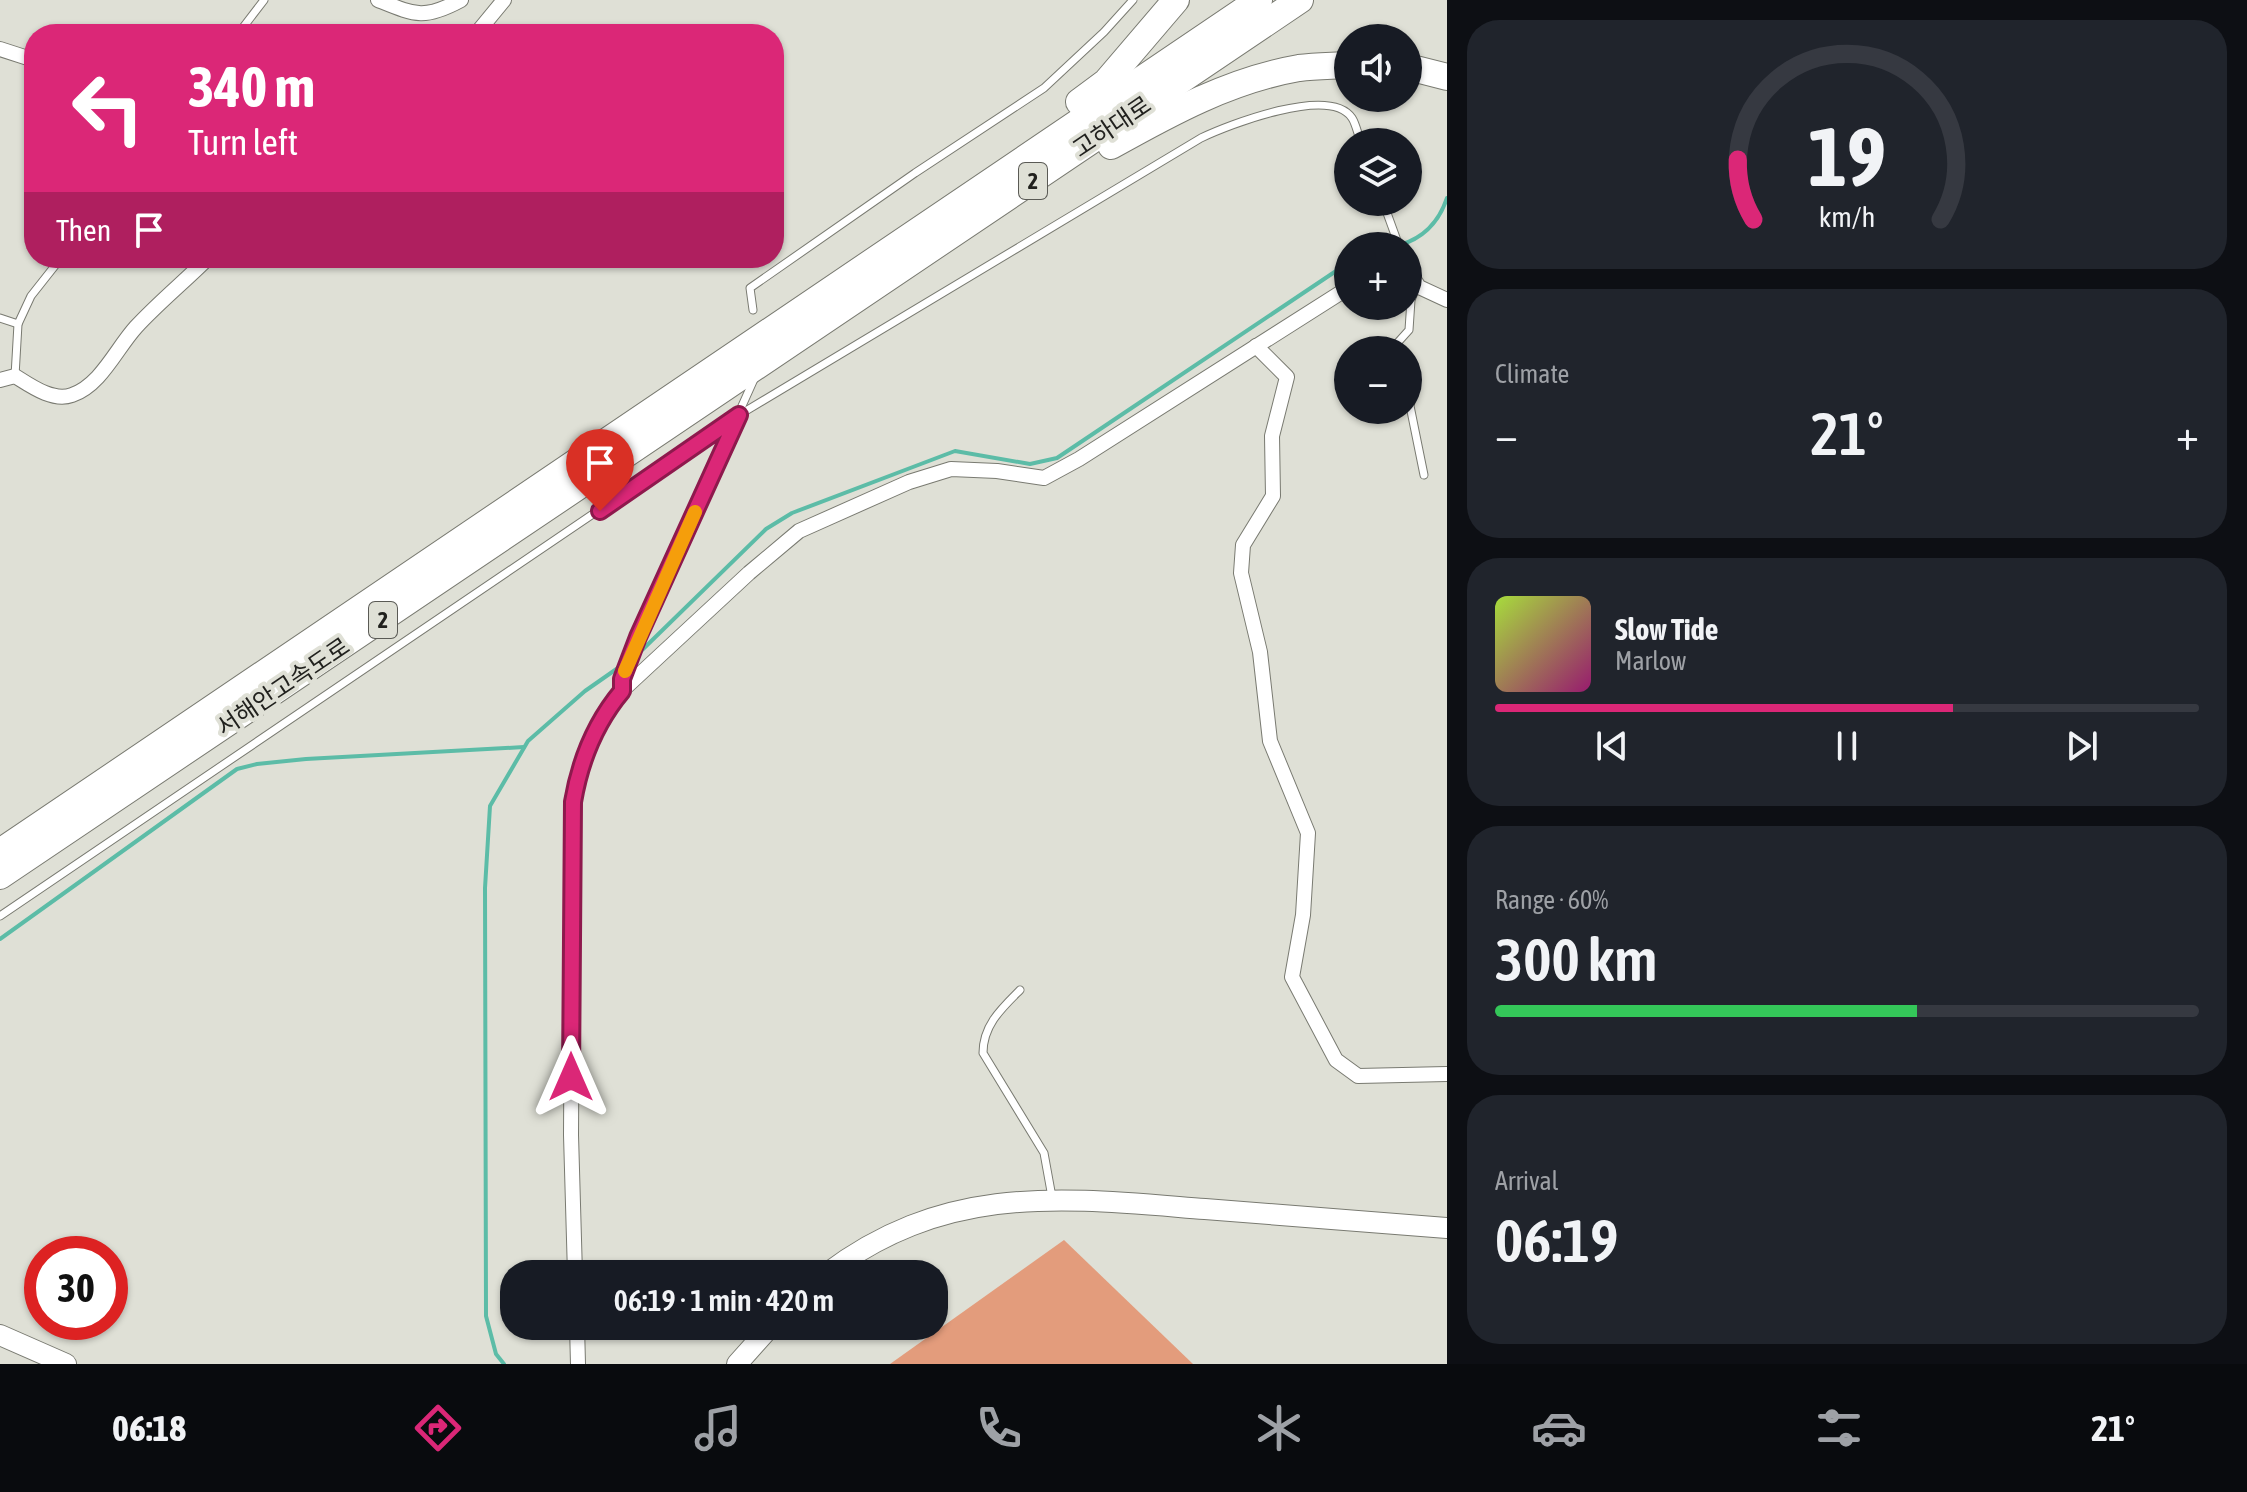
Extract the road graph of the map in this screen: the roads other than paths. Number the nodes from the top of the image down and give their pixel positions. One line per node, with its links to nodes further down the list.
1 (264, 0): 9 (lane)
2 (378, 0): 3 (street)
3 (461, 0)
4 (504, 0): 10 (street)
5 (1133, 0): 17 (lane)
6 (1176, 0): 28 (highway)
7 (1259, 0): 28 (highway, 고하대로 / 2)
8 (1300, 0): 28 (highway, 고하대로 / 2)
9 (246, 24)
10 (484, 24)
11 (0, 49): 12 (street)
12 (24, 57)
13 (1334, 66): 28 (highway)
14 (1422, 71): 15 (highway)
15 (1447, 77)
16 (1356, 128): 30 (lane)
17 (784, 264)
18 (53, 268): 26 (lane)
19 (197, 268): 29 (street)
20 (779, 268): 24 (lane)
21 (1422, 288): 23 (street)
22 (1334, 297): 27 (street)
23 (1447, 300)
24 (753, 310)
25 (0, 318): 26 (lane)
26 (18, 324): 29 (lane)
27 (1256, 346): 33 (street); 38 (street)
28 (758, 359): 30 (lane); 34 (highway, 서해안고속도로 / 2); 35 (highway, 서해안고속도로 / 2)
29 (7, 378)
30 (739, 415): 33 (lane); 36 (lane)
31 (1414, 424): 32 (lane)
32 (1424, 475)
33 (622, 691): 41 (street)
34 (0, 852)
35 (0, 876)
36 (0, 916)
37 (1020, 990): 39 (lane)
38 (1447, 1074)
39 (1052, 1199): 40 (main road); 42 (main road)
40 (1447, 1228)
41 (575, 1260)
42 (844, 1260)
43 (0, 1335): 46 (main road)
44 (577, 1340): 47 (street)
45 (758, 1340): 48 (main road)
46 (66, 1364)
47 (578, 1364)
48 (737, 1364)

